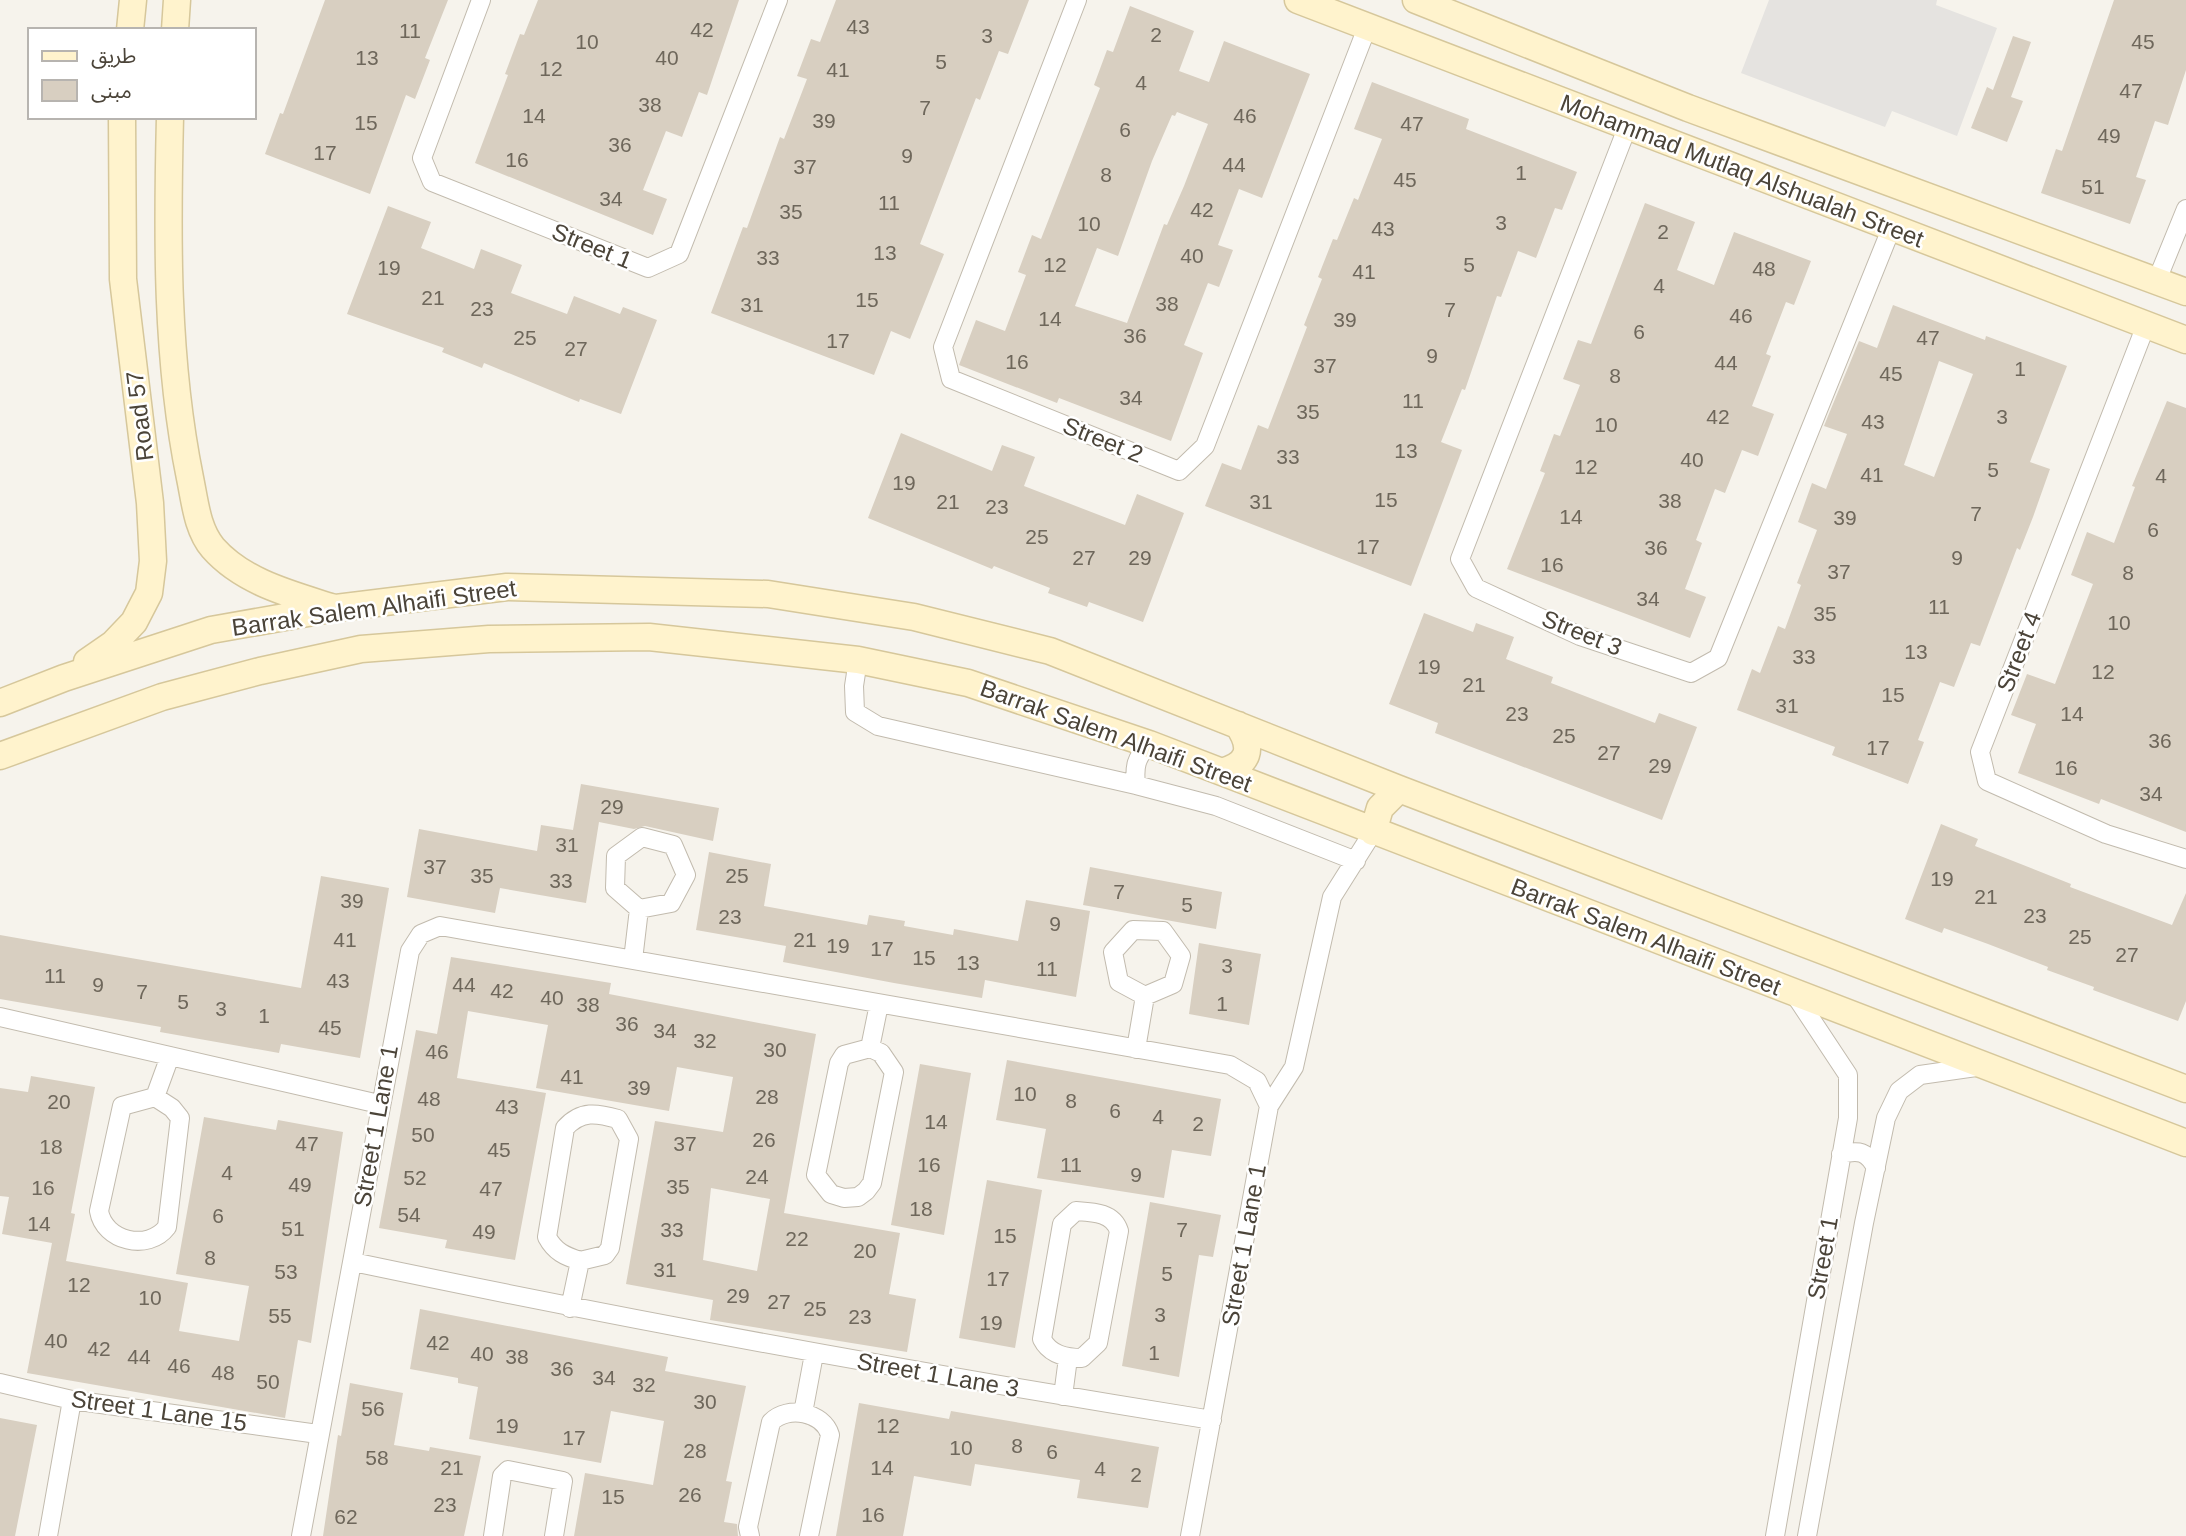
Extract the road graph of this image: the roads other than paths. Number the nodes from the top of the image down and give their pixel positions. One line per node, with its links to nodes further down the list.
1 (133, 0): 9 (main road)
2 (177, 0): 10 (main road)
3 (481, 0): 4 (street, Street 1)
4 (778, 0)
5 (1077, 0): 8 (street, Street 2)
6 (1298, 0): 8 (main road, Mohammad Mutlaq Alshualah Street)
7 (1416, 0): 16 (main road, Mohammad Mutlaq Alshualah Street)
8 (1368, 25): 13 (main road, Mohammad Mutlaq Alshualah Street)
9 (130, 28)
10 (175, 28)
11 (122, 119): 22 (main road, Road 57)
12 (170, 119): 20 (main road, Road 57)
13 (1628, 128): 15 (main road, Mohammad Mutlaq Alshualah Street); 15 (street, Street 3)
14 (2186, 209): 16 (street)
15 (1891, 229): 18 (main road, Mohammad Mutlaq Alshualah Street)
16 (2157, 280): 17 (main road, Mohammad Mutlaq Alshualah Street)
17 (2186, 292)
18 (2146, 325): 19 (main road, Mohammad Mutlaq Alshualah Street); 31 (street, Street 4)
19 (2186, 340)
20 (336, 608): 22 (main road, Barrak Salem Alhaifi Street); 24 (main road, Barrak Salem Alhaifi Street)
21 (858, 660): 25 (main road, Barrak Salem Alhaifi Street); 26 (main road, Barrak Salem Alhaifi Street); 28 (street)
22 (64, 678): 23 (main road, Barrak Salem Alhaifi Street)
23 (0, 703)
24 (1238, 725): 27 (main road); 29 (main road, Barrak Salem Alhaifi Street)
25 (1149, 744): 27 (main road, Barrak Salem Alhaifi Street); 28 (street)
26 (0, 756)
27 (1222, 772): 30 (main road, Barrak Salem Alhaifi Street)
28 (1136, 785): 32 (street)
29 (1399, 789): 30 (main road); 43 (main road, Barrak Salem Alhaifi Street)
30 (1373, 832): 32 (street); 35 (main road, Barrak Salem Alhaifi Street)
31 (2186, 859)
32 (1356, 861): 46 (street)
33 (639, 909): 33 (street); 34 (street)
34 (634, 960): 37 (street, Street 1 Lane 1); 45 (street, Street 1 Lane 1)
35 (1795, 995): 42 (main road, Barrak Salem Alhaifi Street); 48 (street, Street 1)
36 (1145, 996): 40 (street)
37 (879, 1004): 39 (street); 40 (street, Street 1 Lane 1)
38 (0, 1017): 41 (street)
39 (870, 1048): 39 (street)
40 (1136, 1049): 46 (street, Street 1 Lane 1)
41 (170, 1056): 44 (street); 45 (street)
42 (1986, 1067): 47 (main road, Barrak Salem Alhaifi Street); 49 (street, Street 1)
43 (2186, 1088)
44 (155, 1097): 44 (street)
45 (379, 1104): 51 (street, Street 1 Lane 1)
46 (1269, 1106): 59 (street, Street 1 Lane 1)
47 (2186, 1143)
48 (1841, 1154): 49 (street); 68 (street, Street 1)
49 (1876, 1168): 69 (street, Street 1)
50 (580, 1261): 50 (street); 52 (street)
51 (353, 1262): 52 (street, Street 1 Lane 3); 60 (street, Street 1 Lane 1)
52 (570, 1308): 53 (street, Street 1 Lane 3)
53 (814, 1354): 56 (street, Street 1 Lane 3); 58 (street)
54 (1068, 1358): 54 (street); 56 (street)
55 (0, 1383): 57 (street, Street 1 Lane 15)
56 (1063, 1396): 59 (street, Street 1 Lane 3)
57 (72, 1400): 60 (street, Street 1 Lane 15); 61 (street)
58 (803, 1413): 65 (street); 66 (street)
59 (1212, 1420): 67 (street, Street 1 Lane 1)
60 (318, 1434): 62 (street, Street 1 Lane 1)
61 (48, 1536)
62 (301, 1536)
63 (493, 1536): 64 (street)
64 (554, 1536)
65 (750, 1536)
66 (809, 1536)
67 (1190, 1536)
68 (1775, 1536)
69 (1807, 1536)

